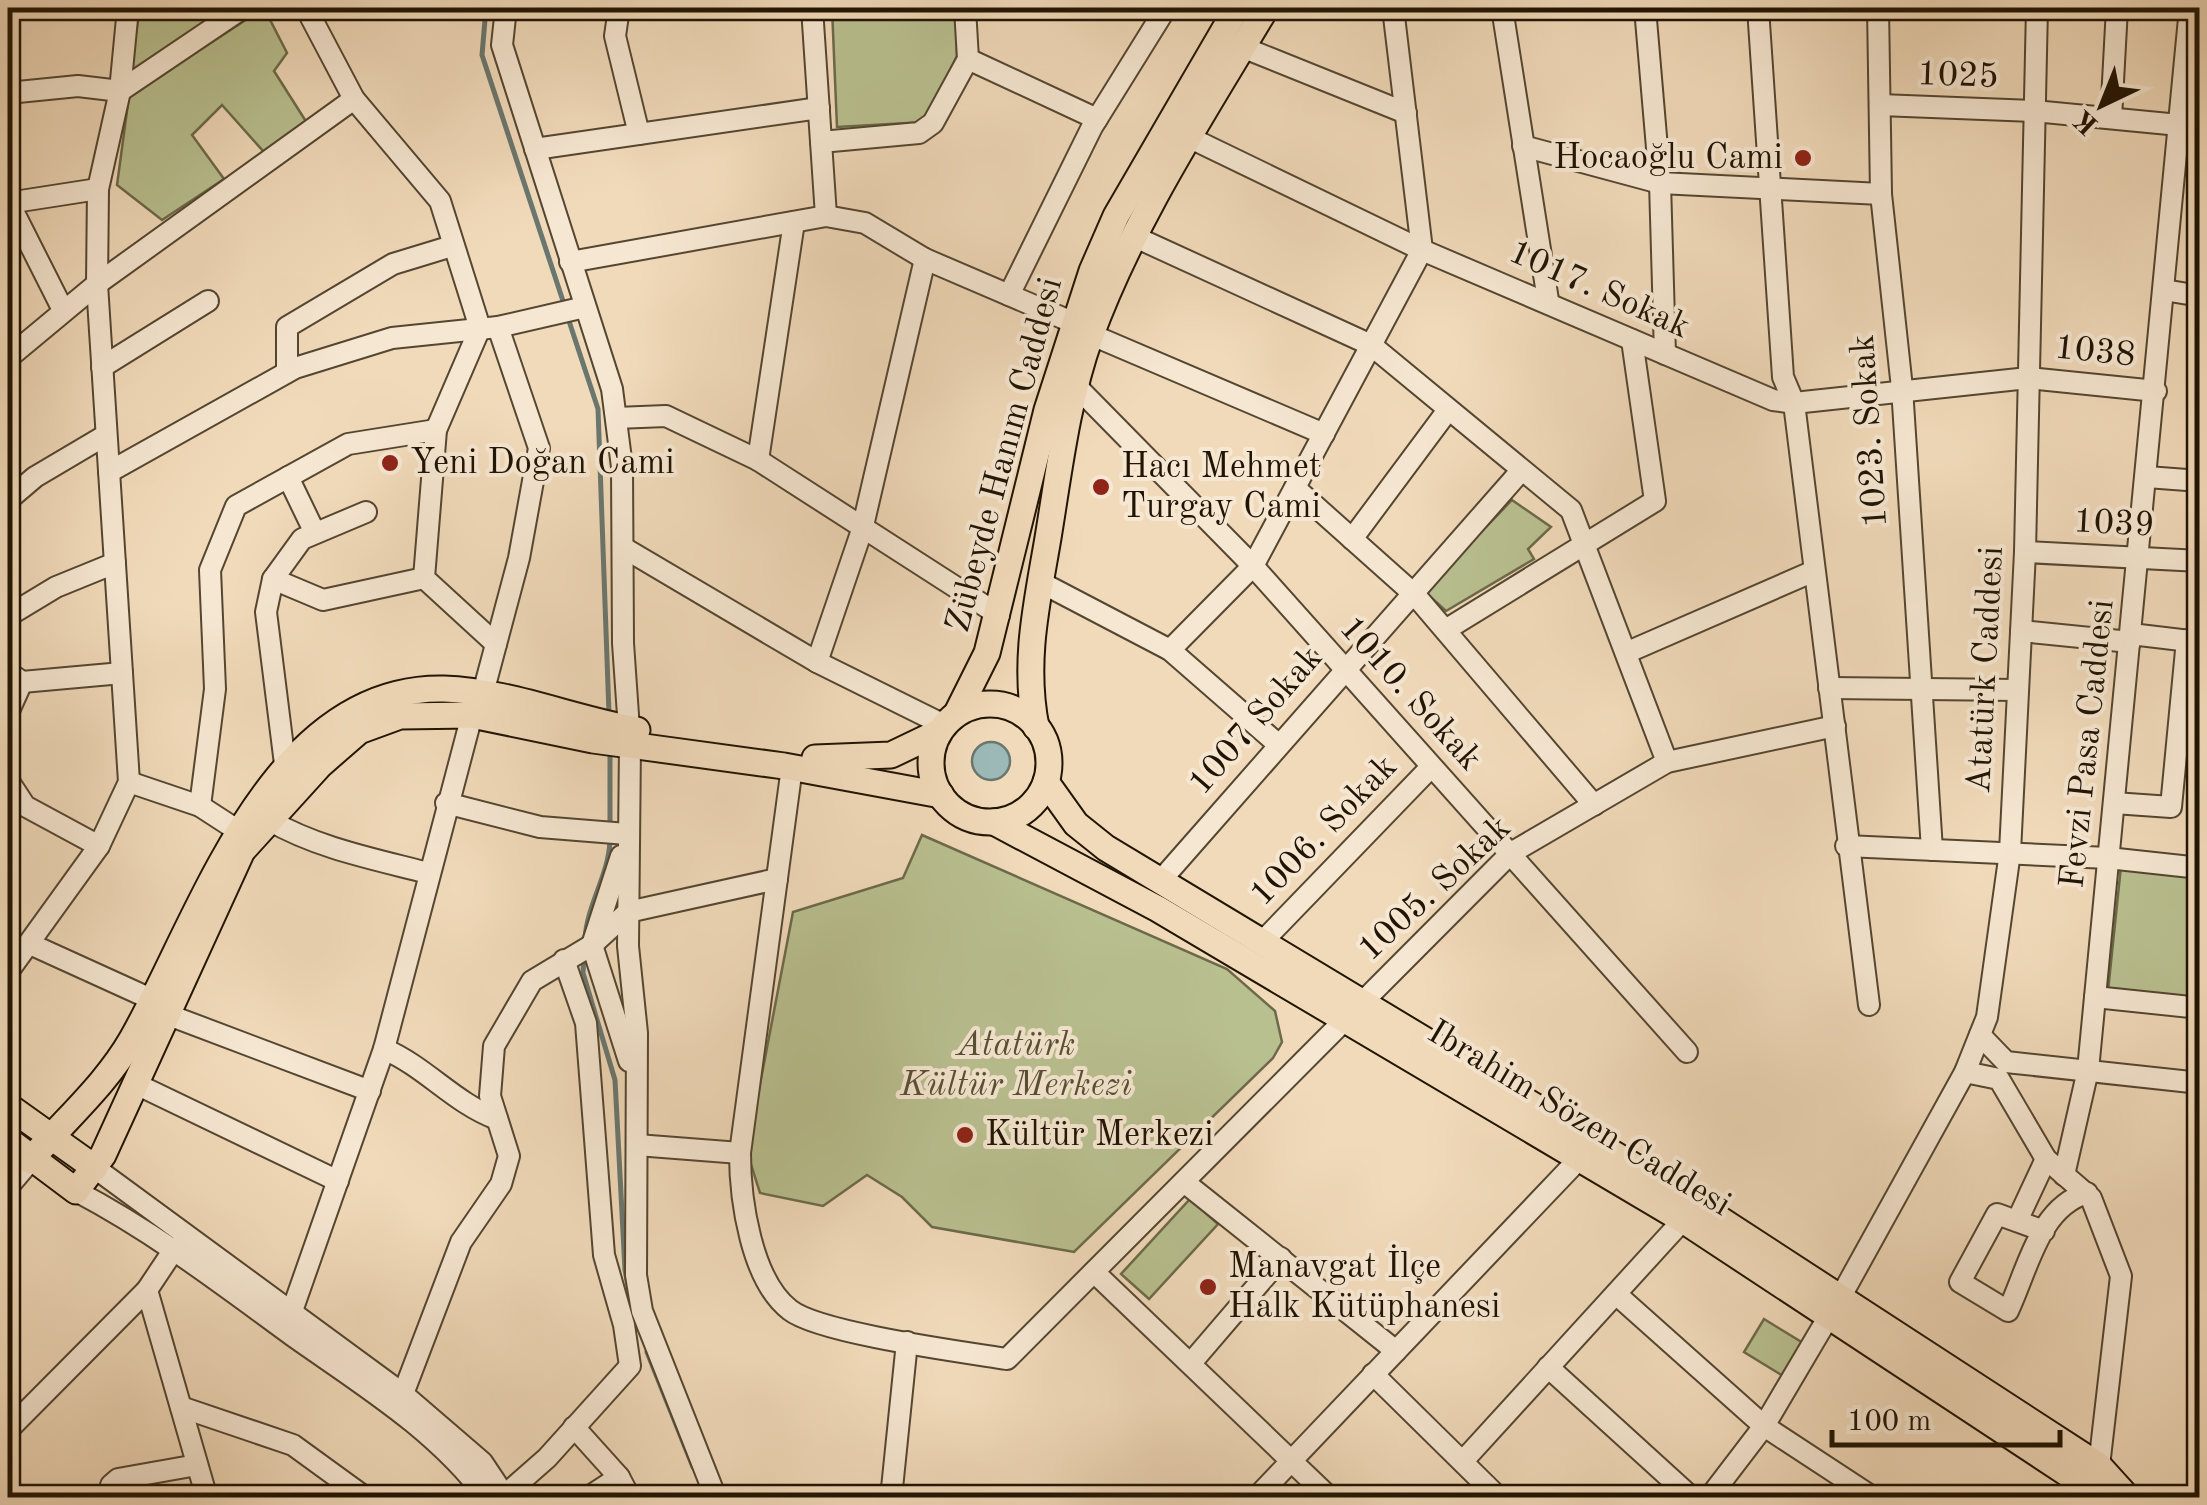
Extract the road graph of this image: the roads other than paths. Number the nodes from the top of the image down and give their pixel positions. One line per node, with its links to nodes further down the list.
1 (128, 8): 21 (street)
2 (243, 8): 21 (street)
3 (306, 8): 23 (street)
4 (619, 8): 33 (street)
5 (812, 8): 25 (street)
6 (965, 8): 20 (street)
7 (1166, 8): 29 (street)
8 (1237, 8): 32 (main road, Zübeyde Hanım Caddesi)
9 (1266, 8): 19 (main road, Zübeyde Hanım Caddesi)
10 (1394, 8): 27 (street)
11 (1502, 8): 35 (street)
12 (1644, 8): 37 (street)
13 (1758, 8): 39 (street)
14 (1878, 8): 24 (street, 1023. Sokak)
15 (2037, 8): 26 (street, Atatürk Caddesi)
16 (2117, 8): 28 (street)
17 (2190, 8): 30 (street, Fevzi Pasa Caddesi)
18 (503, 9): 36 (street)
19 (1242, 47): 27 (street); 32 (main road, Zübeyde Hanım Caddesi)
20 (968, 59): 29 (street); 34 (street)
21 (120, 91): 22 (street); 38 (street)
22 (8, 93)
23 (354, 99): 45 (street); 49 (street)
24 (1880, 105): 26 (street, 1025); 40 (street, 1023. Sokak)
25 (819, 108): 33 (street); 34 (street)
26 (2034, 112): 28 (street, 1025); 65 (street, Atatürk Caddesi)
27 (1406, 113): 46 (street)
28 (2110, 118): 30 (street, 1025)
29 (1096, 119): 51 (street)
30 (2178, 124): 31 (street, 1025); 50 (street, Fevzi Pasa Caddesi)
31 (2200, 127)
32 (1178, 132): 44 (main road, Zübeyde Hanım Caddesi); 46 (street, 1017. Sokak); 58 (main road, Zübeyde Hanım Caddesi)
33 (639, 134): 36 (street)
34 (821, 142): 42 (street)
35 (1523, 146): 37 (street); 53 (street)
36 (535, 149): 48 (street)
37 (1660, 183): 39 (street); 61 (street)
38 (98, 188): 41 (street); 49 (street)
39 (1769, 188): 40 (street); 69 (street)
40 (1881, 194): 67 (street, 1023. Sokak)
41 (8, 202): 56 (street)
42 (826, 216): 43 (street); 47 (street)
43 (794, 222): 48 (street); 75 (street)
44 (1134, 236): 58 (main road, Zübeyde Hanım Caddesi); 60 (street)
45 (452, 246): 57 (street); 64 (street)
46 (1422, 250): 53 (street, 1017. Sokak); 60 (street)
47 (924, 259): 51 (street); 84 (street)
48 (570, 262): 55 (street)
49 (97, 284): 56 (street); 63 (street)
50 (2164, 290): 52 (street); 68 (street, Fevzi Pasa Caddesi)
51 (1009, 295): 58 (street)
52 (2200, 296)
53 (1548, 300): 59 (street, 1017. Sokak)
54 (208, 301): 63 (street)
55 (579, 308): 57 (street); 71 (street)
56 (63, 310): 62 (street)
57 (489, 328): 64 (street); 72 (street); 105 (street)
58 (1082, 328): 66 (main road, Zübeyde Hanım Caddesi); 73 (street); 100 (main road, Zübeyde Hanım Caddesi)
59 (1632, 340): 61 (street, 1017. Sokak); 87 (street)
60 (1371, 345): 70 (street); 73 (street)
61 (1665, 354): 69 (street, 1017. Sokak)
62 (8, 358)
63 (102, 367): 74 (street)
64 (288, 372): 76 (street)
65 (2028, 378): 67 (street, 1017. Sokak); 68 (street, 1038); 89 (street, Atatürk Caddesi)
66 (1076, 386): 93 (street, 1010. Sokak); 97 (main road, Zübeyde Hanım Caddesi)
67 (1902, 388): 69 (street, 1017. Sokak); 113 (street, 1023. Sokak)
68 (2156, 390): 79 (street, Fevzi Pasa Caddesi)
69 (1794, 403): 94 (street)
70 (1448, 410): 77 (street); 86 (street)
71 (616, 418): 75 (street); 88 (street)
72 (436, 430): 78 (street); 95 (street)
73 (1324, 434): 81 (street)
74 (106, 435): 76 (street); 82 (street)
75 (758, 460): 84 (street)
76 (109, 472): 92 (street)
77 (1520, 472): 87 (street); 98 (street, 1007 Sokak)
78 (288, 477): 85 (street); 133 (street)
79 (2147, 477): 80 (street); 90 (street, Fevzi Pasa Caddesi)
80 (2200, 481)
81 (1295, 488): 86 (street); 93 (street)
82 (8, 500)
83 (366, 512): 85 (street)
84 (862, 530): 100 (street); 108 (street)
85 (315, 534): 96 (street)
86 (1352, 539): 98 (street)
87 (1587, 546): 101 (street); 107 (street)
88 (624, 548): 108 (street); 120 (street)
89 (2025, 552): 90 (street, 1039); 102 (street, Atatürk Caddesi)
90 (2139, 558): 91 (street, 1039); 103 (street, Fevzi Pasa Caddesi)
91 (2200, 562)
92 (115, 563): 99 (street); 110 (street)
93 (1253, 566): 106 (street); 109 (street, 1010. Sokak)
94 (1814, 571): 107 (street); 112 (street)
95 (424, 578): 96 (street); 105 (street)
96 (273, 579): 125 (street)
97 (1040, 582): 106 (street); 119 (main road, Zübeyde Hanım Caddesi)
98 (1413, 593): 101 (street); 109 (street, 1007 Sokak)
99 (9, 613)
100 (999, 615): 117 (main road, Zübeyde Hanım Caddesi)
101 (1447, 630): 132 (street)
102 (2021, 631): 103 (street); 114 (street, Atatürk Caddesi)
103 (2131, 638): 104 (street); 131 (street, Fevzi Pasa Caddesi)
104 (2194, 641): 131 (street)
105 (496, 644): 115 (street)
106 (1170, 650): 121 (street)
107 (1628, 652): 122 (street)
108 (818, 662): 117 (street)
109 (1345, 668): 121 (street, 1007 Sokak); 124 (street, 1010. Sokak)
110 (122, 673): 111 (street); 127 (street)
111 (15, 677): 116 (street)
112 (1830, 688): 113 (street); 118 (street)
113 (1922, 688): 114 (street); 140 (street, 1023. Sokak)
114 (2018, 690): 141 (street, Atatürk Caddesi)
115 (477, 704): 120 (main road); 125 (main road); 130 (street); 134 (main road)
116 (8, 713)
117 (947, 723): 119 (main road); 120 (main road); 129 (main road)
118 (1834, 726): 122 (street, 1005. Sokak); 139 (street)
119 (1036, 727): 128 (main road)
120 (612, 734): 123 (main road); 137 (street)
121 (1279, 744): 147 (street, 1007 Sokak)
122 (1667, 762): 132 (street, 1005. Sokak)
123 (792, 767): 129 (main road); 146 (street)
124 (1430, 767): 142 (street, 1010. Sokak); 149 (street, 1006. Sokak)
125 (286, 772): 136 (main road)
126 (8, 780): 138 (street)
127 (129, 782): 133 (street); 138 (street)
128 (1046, 782): 135 (main road); 147 (main road, Ibrahim Sözen Caddesi)
129 (940, 795): 135 (main road)
130 (446, 803): 137 (street); 145 (street)
131 (2114, 803): 143 (street, Fevzi Pasa Caddesi)
132 (1594, 804): 142 (street, 1005. Sokak)
133 (200, 806): 136 (street)
134 (269, 820): 145 (street); 156 (main road)
135 (994, 822): 158 (main road, Ibrahim Sözen Caddesi)
136 (237, 830): 156 (main road)
137 (626, 836): 148 (street); 151 (street)
138 (100, 846): 150 (street)
139 (1846, 846): 140 (street); 155 (street)
140 (1932, 850): 141 (street)
141 (2010, 852): 143 (street); 159 (street, Atatürk Caddesi)
142 (1511, 853): 158 (street, 1005. Sokak); 161 (street, 1010. Sokak)
143 (2108, 858): 144 (street); 154 (street, Fevzi Pasa Caddesi)
144 (2200, 868)
145 (428, 872): 160 (street)
146 (777, 879): 148 (street); 173 (street)
147 (1162, 879): 149 (main road, Ibrahim Sözen Caddesi)
148 (628, 912): 151 (street); 166 (street)
149 (1264, 941): 158 (main road, Ibrahim Sözen Caddesi)
150 (30, 944): 153 (street); 156 (street)
151 (590, 946): 152 (street); 166 (street)
152 (566, 958): 169 (street); 202 (street)
153 (8, 972)
154 (2095, 997): 157 (street); 162 (street, Fevzi Pasa Caddesi)
155 (1869, 1004)
156 (158, 1007): 164 (main road); 167 (street); 170 (main road)
157 (2200, 1008)
158 (1355, 1012): 174 (main road, Ibrahim Sözen Caddesi); 180 (street, 1005. Sokak); 192 (main road, Ibrahim Sözen Caddesi)
159 (1980, 1034): 162 (street); 163 (street, Atatürk Caddesi)
160 (384, 1049): 167 (street); 169 (street)
161 (1687, 1052)
162 (2088, 1070): 165 (street); 178 (street, Fevzi Pasa Caddesi)
163 (1965, 1072): 175 (street); 192 (street, Atatürk Caddesi)
164 (134, 1082): 177 (main road); 179 (street)
165 (2200, 1082)
166 (637, 1086): 172 (street)
167 (370, 1091): 179 (street)
168 (8, 1106): 170 (main road)
169 (497, 1119): 199 (street)
170 (50, 1138): 176 (main road); 177 (main road)
171 (8, 1140): 176 (main road)
172 (637, 1145): 173 (street); 215 (street)
173 (740, 1153): 194 (street)
174 (1579, 1158): 184 (main road, Ibrahim Sözen Caddesi); 195 (street)
175 (2046, 1159): 178 (street); 185 (street)
176 (30, 1161): 181 (street); 182 (main road)
177 (95, 1168): 182 (main road); 193 (street)
178 (2064, 1175): 183 (street)
179 (338, 1181): 193 (street)
180 (1184, 1182): 188 (street); 189 (street, 1005. Sokak)
181 (8, 1187)
182 (76, 1191): 187 (street)
183 (2087, 1193): 186 (street); 208 (street)
184 (1683, 1220): 191 (street); 192 (main road, Ibrahim Sözen Caddesi)
185 (2017, 1221): 186 (street); 186 (street)
186 (2044, 1230)
187 (175, 1248): 190 (street); 209 (street)
188 (1282, 1258): 195 (street); 196 (street)
189 (1094, 1272): 194 (street, 1005. Sokak); 196 (street)
190 (148, 1290): 200 (street); 203 (street)
191 (1616, 1294): 197 (street); 201 (street)
192 (1834, 1306): 201 (street, Atatürk Caddesi); 208 (main road, Ibrahim Sözen Caddesi)
193 (292, 1312): 199 (street)
194 (907, 1342): 216 (street)
195 (1396, 1350): 198 (street)
196 (1191, 1364): 204 (street)
197 (1548, 1367): 205 (street); 220 (street)
198 (1374, 1374): 204 (street); 205 (street)
199 (403, 1394): 209 (street)
200 (181, 1407): 206 (street); 212 (street)
201 (1764, 1426): 221 (street, Atatürk Caddesi); 222 (street)
202 (574, 1427): 207 (street); 209 (street)
203 (8, 1430)
204 (1293, 1459): 217 (street); 218 (street)
205 (1463, 1461): 219 (street)
206 (198, 1465): 210 (street); 211 (street)
207 (620, 1477): 213 (street); 214 (street)
208 (2095, 1484): 223 (main road, Ibrahim Sözen Caddesi); 224 (main road, Ibrahim Sözen Caddesi)
209 (499, 1497)
210 (109, 1498)
211 (207, 1498)
212 (366, 1498)
213 (587, 1498)
214 (630, 1498)
215 (716, 1498)
216 (891, 1498)
217 (1256, 1498)
218 (1330, 1498)
219 (1499, 1498)
220 (1692, 1498)
221 (1709, 1498)
222 (1874, 1498)
223 (2115, 1498)
224 (2128, 1498)

